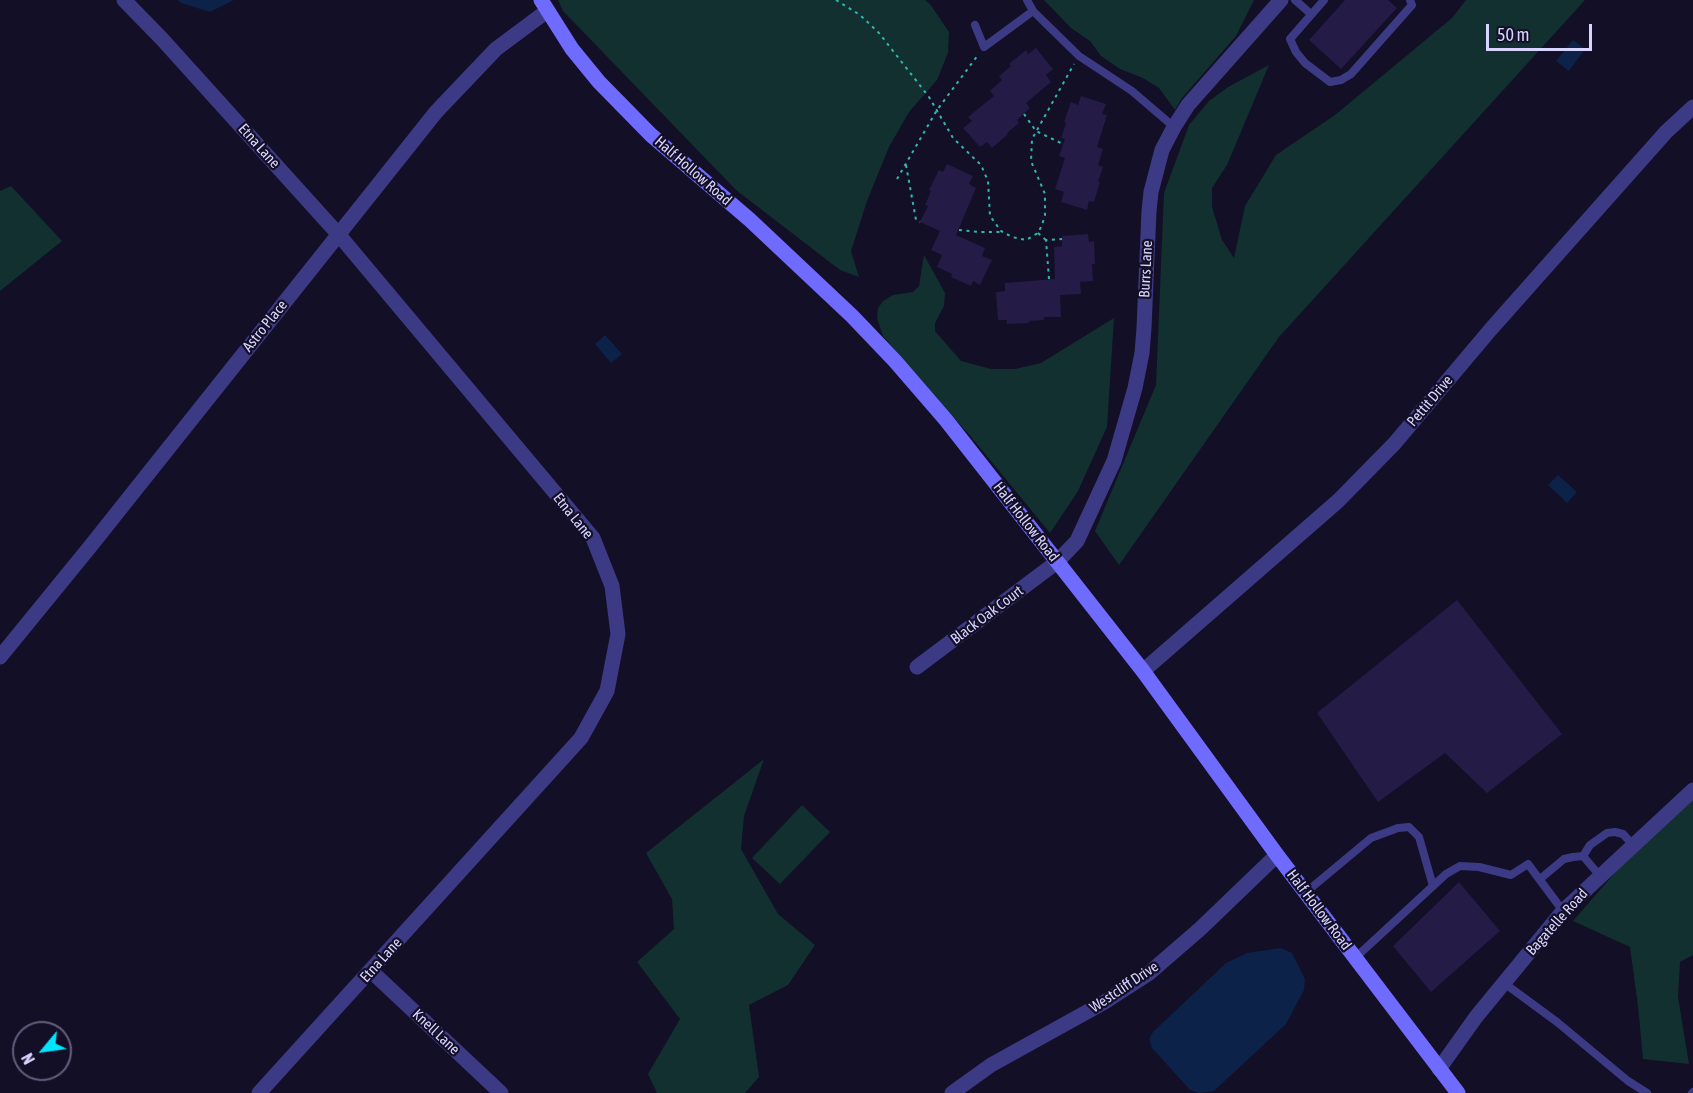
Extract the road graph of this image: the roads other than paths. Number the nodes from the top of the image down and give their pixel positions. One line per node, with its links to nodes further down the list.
1 (124, 0): 13 (street, Etna Lane)
2 (1027, 0): 8 (lane)
3 (1281, 0): 12 (street, Burrs Lane)
4 (1294, 0): 9 (lane)
5 (1324, 0): 9 (lane)
6 (1410, 0): 9 (lane)
7 (544, 5): 13 (street, Astro Place); 14 (main road, Half Hollow Road)
8 (1033, 11): 10 (lane); 12 (lane)
9 (1311, 14)
10 (975, 25)
11 (1693, 107): 17 (street, Pettit Drive)
12 (1174, 127): 14 (street, Burrs Lane)
13 (339, 235): 15 (street, Astro Place); 28 (street, Etna Lane)
14 (1057, 562): 16 (street, Black Oak Court); 17 (main road, Half Hollow Road)
15 (0, 657)
16 (917, 667)
17 (1143, 671): 20 (main road, Half Hollow Road)
18 (1693, 790): 19 (street, Bagatelle Road)
19 (1633, 845): 21 (lane); 22 (street, Bagatelle Road)
20 (1277, 855): 25 (main road, Half Hollow Road); 33 (street, Westcliff Drive)
21 (1583, 856): 22 (lane); 23 (lane)
22 (1600, 876): 26 (street, Bagatelle Road)
23 (1539, 879): 24 (lane); 26 (lane)
24 (1433, 886): 25 (lane); 27 (lane)
25 (1305, 893): 27 (main road, Half Hollow Road)
26 (1563, 911): 29 (street, Bagatelle Road)
27 (1355, 958): 30 (main road, Half Hollow Road)
28 (371, 971): 31 (street, Etna Lane); 32 (street, Knell Lane)
29 (1504, 983): 30 (street, Bagatelle Road); 35 (lane)
30 (1439, 1069): 34 (main road, Half Hollow Road)
31 (259, 1093)
32 (501, 1093)
33 (952, 1093)
34 (1458, 1093)
35 (1647, 1093)

